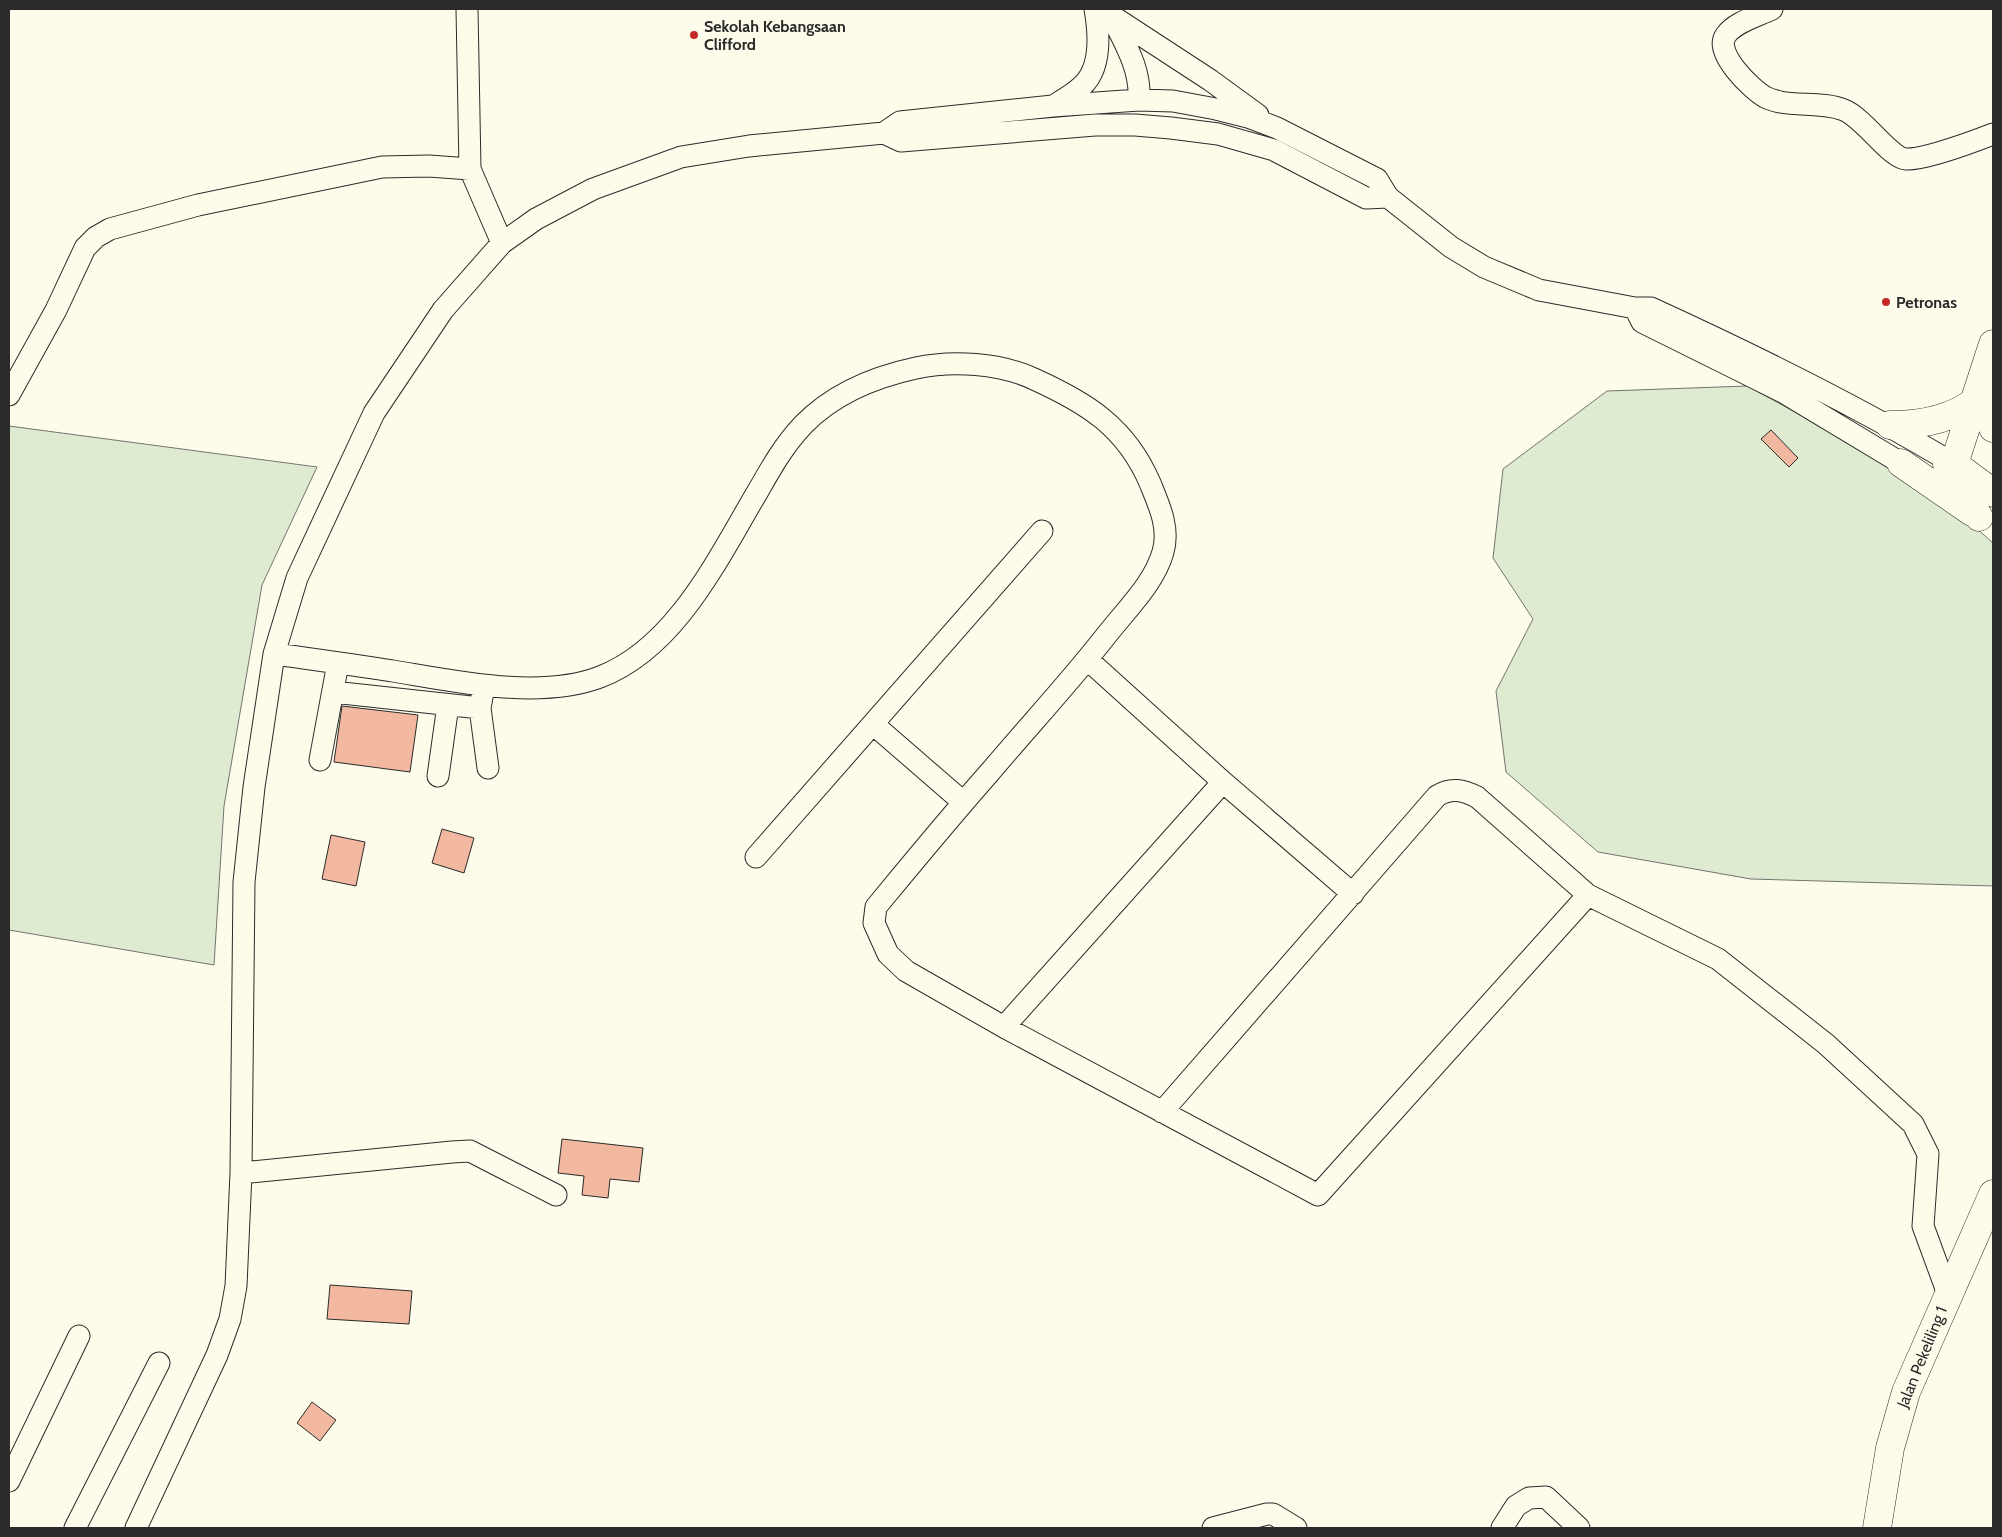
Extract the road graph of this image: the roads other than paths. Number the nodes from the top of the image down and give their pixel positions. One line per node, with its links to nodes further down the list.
1 (467, 9): 11 (street)
2 (1772, 9): 10 (street)
3 (1103, 11): 4 (street); 5 (street); 8 (street)
4 (1139, 100): 5 (street); 6 (street); 7 (street); 8 (street)
5 (1053, 106): 9 (street)
6 (1095, 124): 7 (street); 9 (street)
7 (1171, 128): 12 (street)
8 (1277, 128): 12 (street)
9 (884, 133): 13 (street)
10 (1993, 134)
11 (470, 168): 13 (street); 16 (street)
12 (1388, 197): 14 (street)
13 (502, 243): 24 (street)
14 (1635, 308): 17 (street); 19 (street)
15 (1986, 374): 17 (main road); 18 (main road); 20 (main road)
16 (9, 395)
17 (1890, 425): 20 (street)
18 (1993, 428)
19 (1901, 463): 20 (main road); 22 (main road)
20 (1954, 464): 21 (main road); 22 (main road)
21 (1993, 493)
22 (1986, 523)
23 (1042, 531): 31 (street)
24 (274, 654): 26 (street); 42 (street)
25 (1087, 660): 27 (street); 35 (street); 36 (street)
26 (338, 662): 27 (street); 28 (street)
27 (484, 686): 30 (street)
28 (333, 692): 29 (street); 32 (street)
29 (448, 705): 30 (street); 34 (street)
30 (480, 708): 33 (street)
31 (873, 724): 36 (street); 37 (street)
32 (320, 760)
33 (488, 768)
34 (438, 776)
35 (1223, 782): 38 (street); 40 (street)
36 (963, 802): 40 (street)
37 (756, 857)
38 (1353, 894): 39 (street); 41 (street)
39 (1588, 895): 41 (street); 45 (street)
40 (1004, 1028): 41 (street)
41 (1162, 1112)
42 (241, 1173): 44 (street); 50 (street)
43 (1993, 1194): 45 (main road, Jalan Pekeliling 1)
44 (556, 1195)
45 (1948, 1294): 55 (main road, Jalan Pekeliling 1)
46 (79, 1336): 48 (street)
47 (159, 1363): 49 (street)
48 (9, 1481)
49 (74, 1528)
50 (136, 1528)
51 (1213, 1528): 52 (street)
52 (1296, 1528)
53 (1502, 1528): 54 (street)
54 (1579, 1528)
55 (1877, 1528)

